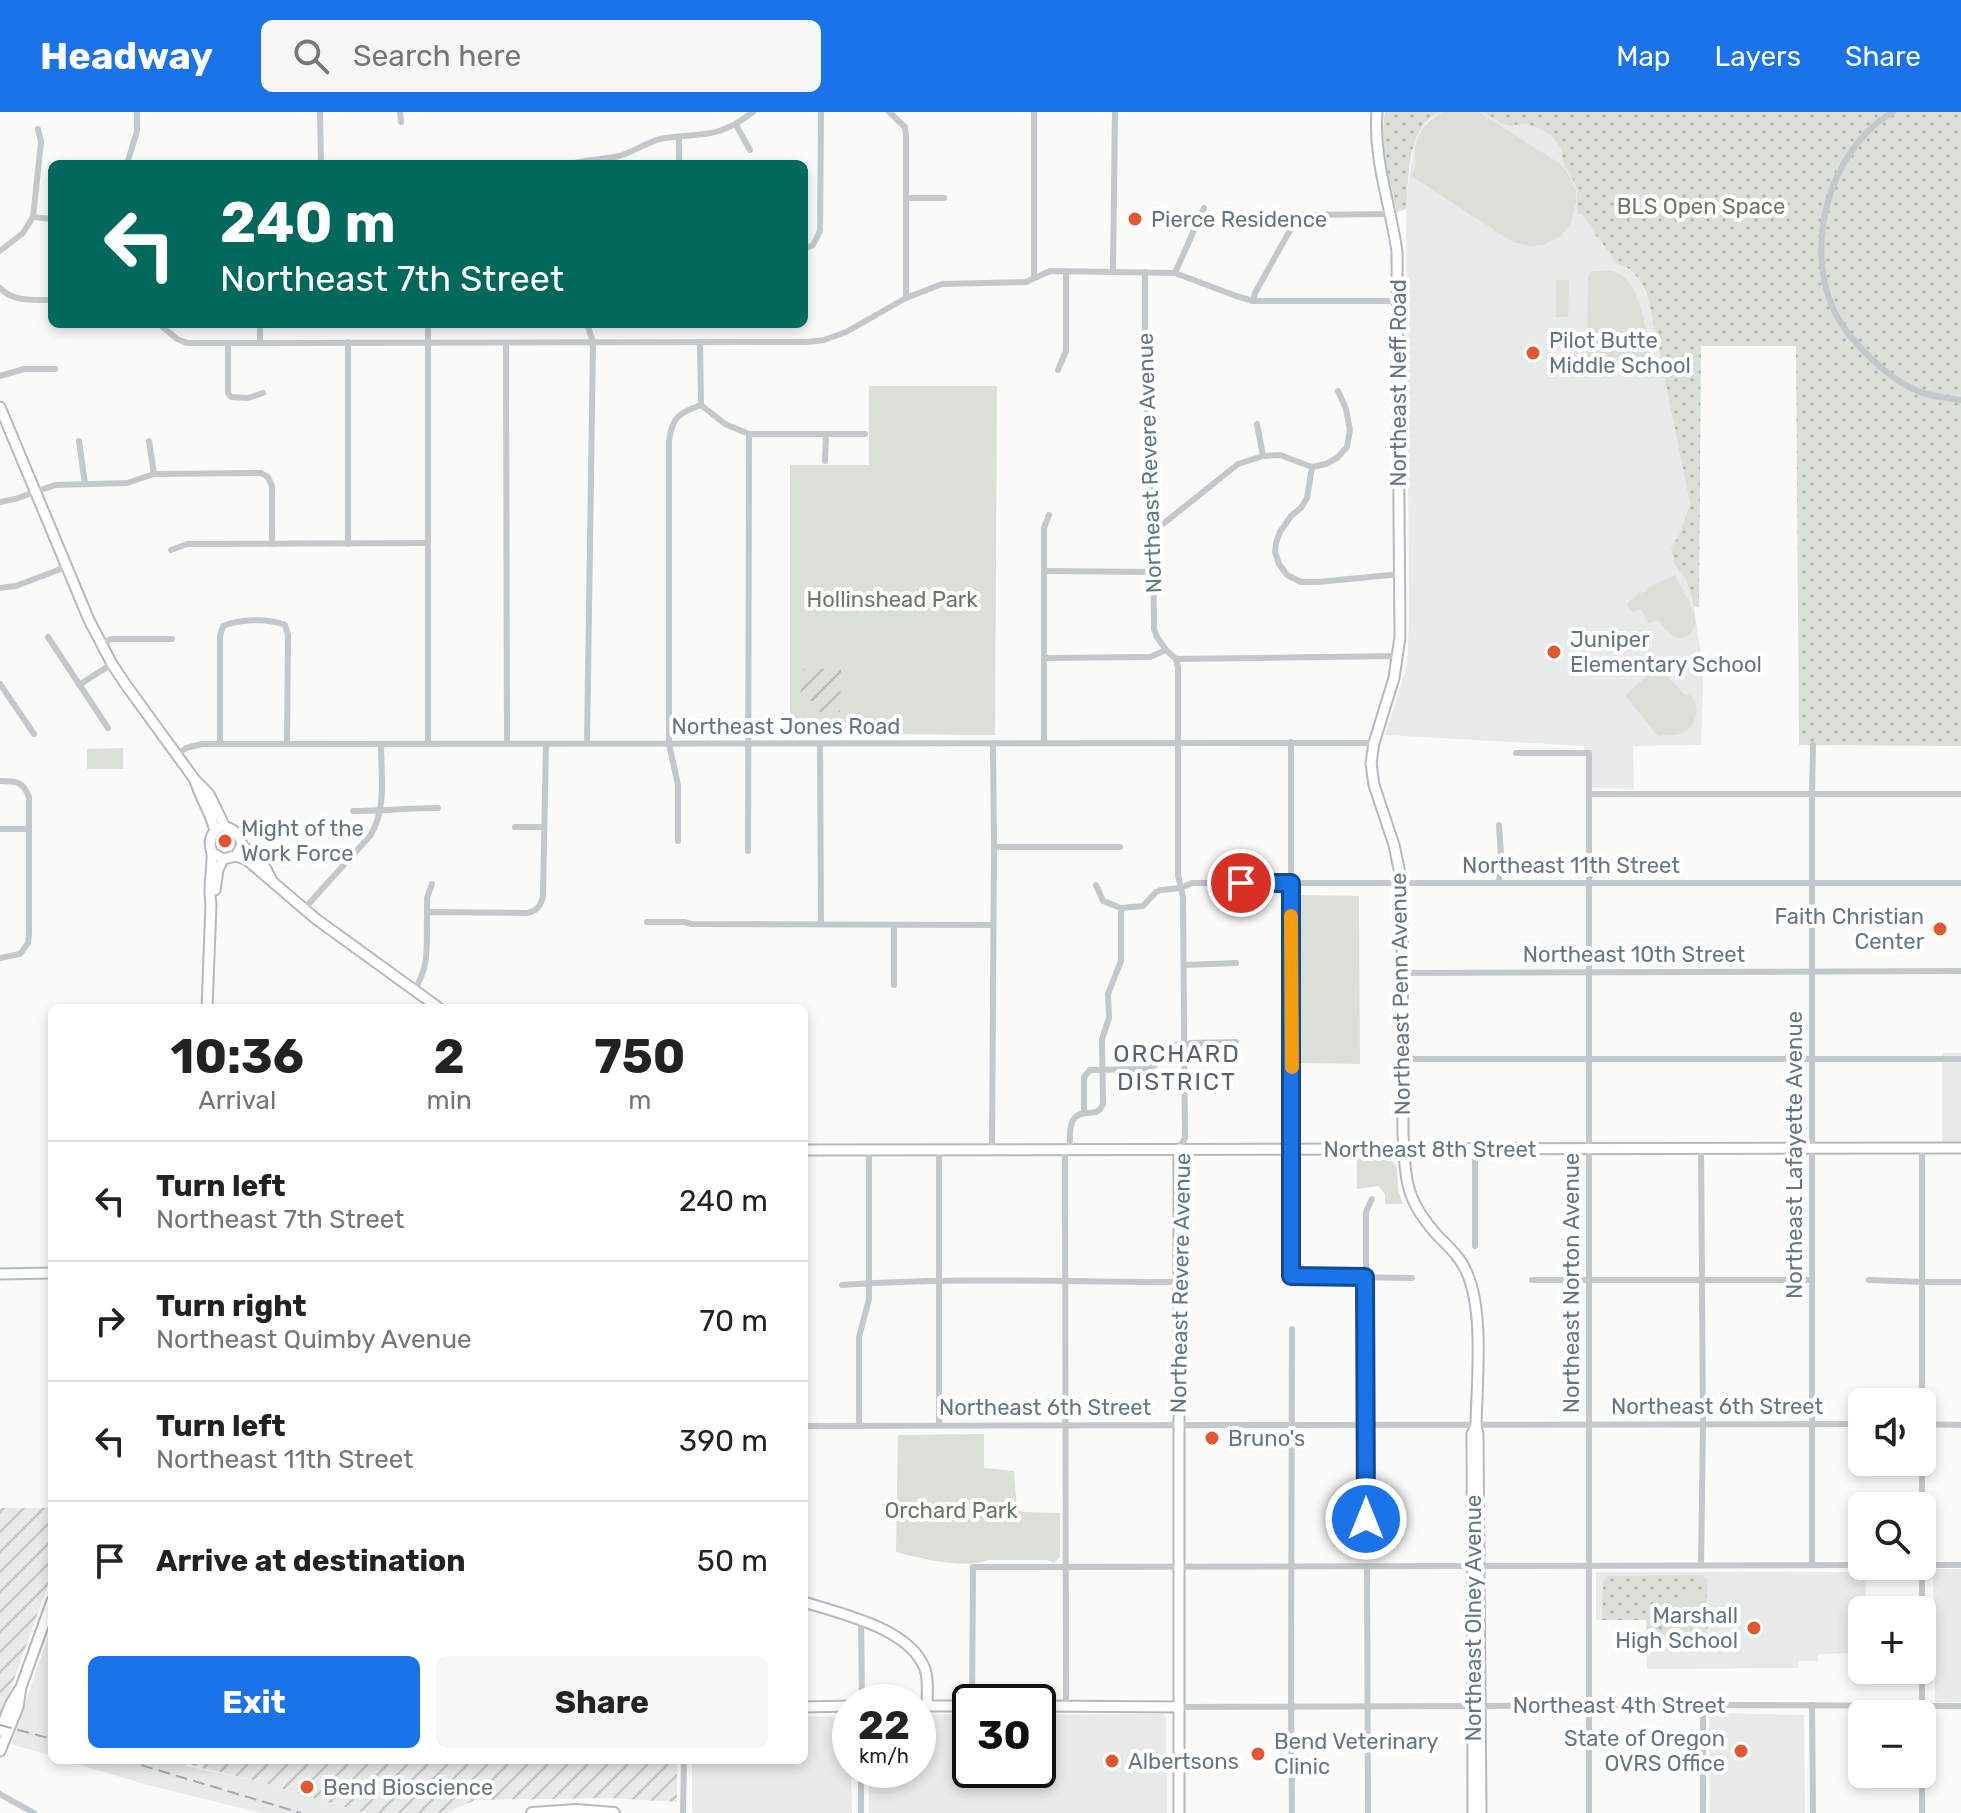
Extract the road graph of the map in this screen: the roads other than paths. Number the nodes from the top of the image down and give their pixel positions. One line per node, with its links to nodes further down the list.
1 (137, 112): 16 (street)
2 (320, 112): 17 (street)
3 (400, 112): 11 (street)
4 (753, 112): 12 (street)
5 (821, 112): 26 (street)
6 (889, 112): 20 (street)
7 (1034, 112): 32 (street)
8 (1115, 112): 29 (street)
9 (1377, 112): 23 (main road, Northeast Neff Road)
10 (1893, 112): 54 (street)
11 (401, 122)
12 (736, 125): 14 (street); 15 (street)
13 (38, 129): 24 (street)
14 (679, 138): 18 (street); 19 (street)
15 (750, 150)
16 (128, 160)
17 (321, 160)
18 (595, 160)
19 (679, 160)
20 (907, 198): 21 (street); 34 (street)
21 (944, 198)
22 (1204, 208): 31 (street)
23 (1391, 214): 36 (street); 37 (main road, Northeast Neff Road)
24 (33, 217): 25 (street); 27 (street)
25 (48, 219)
26 (808, 247)
27 (0, 251)
28 (1066, 271): 29 (street); 32 (street); 50 (street)
29 (1113, 271): 30 (street)
30 (1145, 272): 31 (street); 71 (street, Northeast Revere Avenue)
31 (1175, 273): 36 (street)
32 (1034, 277): 34 (street)
33 (0, 288): 35 (street)
34 (906, 298): 45 (street)
35 (48, 300)
36 (1253, 301): 37 (street)
37 (1398, 301): 79 (main road, Northeast Neff Road)
38 (164, 328): 46 (street)
39 (260, 328): 42 (street)
40 (428, 328): 47 (street)
41 (588, 328): 44 (street)
42 (260, 342): 43 (street); 46 (street)
43 (348, 342): 47 (street); 74 (street)
44 (593, 342): 45 (street); 48 (street); 95 (street)
45 (700, 342): 55 (street)
46 (228, 343): 53 (street)
47 (428, 343): 48 (street); 72 (street)
48 (506, 343): 94 (street)
49 (55, 369): 51 (street)
50 (1058, 370)
51 (0, 376)
52 (1338, 391): 65 (street)
53 (263, 393)
54 (1961, 400)
55 (701, 405): 58 (street); 105 (street)
56 (0, 407): 68 (main road)
57 (1257, 424): 63 (street)
58 (749, 434): 59 (street); 106 (street)
59 (826, 434): 60 (street); 64 (street)
60 (865, 434)
61 (79, 441): 67 (street)
62 (149, 441): 66 (street)
63 (1263, 456): 65 (street); 71 (street)
64 (825, 461)
65 (1312, 467): 79 (street)
66 (154, 474): 67 (street); 73 (street)
67 (85, 484): 68 (street)
68 (36, 492): 69 (street); 76 (main road)
69 (0, 502)
70 (1049, 515): 77 (street)
71 (1153, 532): 78 (street, Northeast Revere Avenue)
72 (428, 543): 74 (street); 103 (street)
73 (272, 544): 74 (street); 75 (street)
74 (348, 544)
75 (171, 550)
76 (66, 567): 80 (street); 83 (main road)
77 (1044, 571): 78 (street); 86 (street)
78 (1153, 572): 84 (street, Northeast Revere Avenue)
79 (1400, 574): 85 (main road, Northeast Neff Road)
80 (0, 588)
81 (48, 637): 89 (street)
82 (172, 639): 83 (street)
83 (100, 643): 88 (main road)
84 (1166, 650): 86 (street); 87 (street)
85 (1399, 656): 87 (street); 99 (main road, Northeast Penn Avenue)
86 (1044, 658): 97 (street)
87 (1176, 659): 98 (street, Northeast Revere Avenue)
88 (112, 664): 89 (street); 110 (main road)
89 (79, 685): 91 (street)
90 (1, 686): 92 (street)
91 (108, 728)
92 (34, 734)
93 (1291, 742): 98 (street, Northeast Jones Road); 99 (street, Northeast Jones Road); 134 (street)
94 (507, 743): 103 (street, Northeast Jones Road); 104 (street, Northeast Jones Road)
95 (587, 743): 104 (street, Northeast Jones Road); 105 (street, Northeast Jones Road)
96 (993, 743): 97 (street, Northeast Jones Road); 107 (street, Northeast Jones Road); 126 (street)
97 (1044, 743): 98 (street, Northeast Jones Road)
98 (1178, 743): 141 (street, Northeast Revere Avenue)
99 (1374, 743): 135 (main road, Northeast Penn Avenue)
100 (220, 744): 101 (street, Northeast Jones Road); 101 (street); 110 (street, Northeast Jones Road)
101 (287, 744): 102 (street, Northeast Jones Road)
102 (381, 744): 103 (street, Northeast Jones Road); 117 (street)
103 (428, 744)
104 (546, 744): 120 (street)
105 (669, 744): 106 (street, Northeast Jones Road); 124 (street)
106 (748, 744): 107 (street, Northeast Jones Road); 128 (street)
107 (820, 744): 147 (street)
108 (1813, 745): 113 (street, Northeast Lafayette Avenue)
109 (1516, 753): 112 (street, Northeast Norton Avenue)
110 (177, 755): 123 (main road)
111 (0, 781): 122 (street)
112 (1589, 794): 113 (street); 137 (street, Northeast Norton Avenue)
113 (1812, 794): 114 (street); 133 (street, Northeast Lafayette Avenue)
114 (1961, 794)
115 (438, 808): 117 (street)
116 (353, 811): 117 (street)
117 (381, 811): 144 (street)
118 (1499, 825): 136 (street)
119 (515, 827): 120 (street)
120 (544, 827): 145 (street)
121 (0, 829): 122 (street)
122 (29, 829): 150 (street)
123 (220, 829): 125 (main road); 129 (main road)
124 (678, 841)
125 (242, 845): 130 (main road); 132 (main road)
126 (994, 847): 127 (street); 149 (street)
127 (1120, 847)
128 (748, 851)
129 (213, 853): 131 (main road); 142 (main road)
130 (236, 856): 131 (main road); 132 (main road)
131 (223, 859): 142 (main road)
132 (271, 879): 144 (main road)
133 (1812, 882): 137 (street, Northeast 11th Street); 138 (street, Northeast 11th Street); 153 (street, Northeast Lafayette Avenue)
134 (1291, 883): 135 (street, Northeast 11th Street); 141 (street, Northeast 11th Street); 180 (street)
135 (1402, 883): 136 (street, Northeast 11th Street); 156 (main road, Northeast Penn Avenue)
136 (1499, 883): 137 (street, Northeast 11th Street)
137 (1589, 883): 155 (street, Northeast Norton Avenue)
138 (1961, 883)
139 (432, 884): 145 (street)
140 (1096, 885): 143 (street)
141 (1181, 888): 143 (street, Northeast 11th Street); 152 (street, Northeast Revere Avenue)
142 (211, 904): 160 (main road)
143 (1121, 908): 169 (street)
144 (304, 909): 158 (main road)
145 (427, 912): 158 (street)
146 (647, 922): 147 (street)
147 (821, 924): 148 (street)
148 (894, 925): 149 (street); 157 (street)
149 (993, 925): 177 (street)
150 (0, 958)
151 (1236, 963): 152 (street)
152 (1184, 965): 164 (street, Northeast Revere Avenue)
153 (1812, 971): 154 (street, Northeast 10th Street); 155 (street, Northeast 10th Street); 166 (street, Northeast Lafayette Avenue)
154 (1961, 971)
155 (1589, 972): 156 (street, Northeast 10th Street); 168 (street, Northeast Norton Avenue)
156 (1402, 973): 165 (main road, Northeast Penn Avenue)
157 (894, 985)
158 (414, 990): 159 (main road)
159 (426, 998): 161 (street); 162 (main road)
160 (207, 1004)
161 (422, 1004)
162 (434, 1004)
163 (1236, 1042): 164 (street)
164 (1185, 1045): 169 (street); 179 (street, Northeast Revere Avenue)
165 (1403, 1059): 168 (street); 171 (main road, Northeast Penn Avenue)
166 (1812, 1059): 167 (street); 168 (street); 173 (street, Northeast Lafayette Avenue)
167 (1961, 1059)
168 (1589, 1060): 172 (street, Northeast Norton Avenue)
169 (1103, 1070): 170 (street); 170 (street)
170 (1084, 1113): 178 (street)
171 (1404, 1148): 180 (main road, Northeast 8th Street); 181 (main road, Northeast 8th Street); 213 (main road, Northeast Olney Avenue)
172 (1589, 1148): 181 (main road, Northeast 8th Street); 182 (main road, Northeast 8th Street); 192 (street, Northeast Norton Avenue)
173 (1812, 1148): 174 (main road, Northeast 8th Street); 182 (main road, Northeast 8th Street); 194 (street, Northeast Lafayette Avenue)
174 (1922, 1148): 175 (main road, Northeast 8th Street); 199 (street)
175 (1961, 1148)
176 (939, 1149): 177 (main road, Northeast 8th Street); 184 (main road, Northeast 8th Street); 196 (street)
177 (992, 1149): 178 (main road, Northeast 8th Street)
178 (1068, 1149): 179 (main road, Northeast 8th Street); 197 (street)
179 (1179, 1149): 180 (main road, Northeast 8th Street); 198 (main road, Northeast Revere Avenue)
180 (1292, 1149): 189 (street)
181 (1475, 1149): 186 (street)
182 (1701, 1149): 193 (street)
183 (808, 1150): 184 (main road, Northeast 8th Street)
184 (869, 1150): 201 (street)
185 (1372, 1199): 189 (street)
186 (1475, 1246)
187 (48, 1273): 188 (main road)
188 (0, 1274)
189 (1365, 1277): 190 (street); 212 (street)
190 (1412, 1278)
191 (1532, 1280): 192 (street)
192 (1589, 1280): 193 (street); 205 (street, Northeast Norton Avenue)
193 (1702, 1280): 194 (street); 214 (street)
194 (1812, 1280): 206 (street, Northeast Lafayette Avenue)
195 (1869, 1280): 199 (street)
196 (938, 1281): 197 (street); 201 (street); 208 (street)
197 (1065, 1282): 198 (street); 209 (street)
198 (1178, 1282): 210 (main road, Northeast Revere Avenue)
199 (1923, 1282): 200 (street); 204 (street)
200 (1961, 1282)
201 (869, 1283): 202 (street); 218 (street)
202 (842, 1285)
203 (1292, 1329): 211 (street)
204 (1922, 1388)
205 (1589, 1424): 213 (street, Northeast 6th Street); 214 (street, Northeast 6th Street); 220 (street, Northeast Norton Avenue)
206 (1813, 1424): 207 (street, Northeast 6th Street); 214 (street, Northeast 6th Street); 222 (street, Northeast Lafayette Avenue)
207 (1848, 1424)
208 (939, 1425): 209 (street, Northeast 6th Street); 218 (street, Northeast 6th Street)
209 (1065, 1425): 210 (street, Northeast 6th Street); 226 (street)
210 (1178, 1425): 211 (street, Northeast 6th Street); 227 (main road, Northeast Revere Avenue)
211 (1293, 1425): 212 (street, Northeast 6th Street); 229 (street)
212 (1366, 1425): 213 (street, Northeast 6th Street); 219 (street)
213 (1476, 1425): 228 (main road, Northeast Olney Avenue)
214 (1703, 1425): 221 (street)
215 (1936, 1425): 216 (street)
216 (1961, 1425)
217 (808, 1426): 218 (street, Northeast 6th Street)
218 (859, 1426)
219 (1366, 1519)
220 (1589, 1565): 221 (street); 228 (street); 240 (street, Northeast Norton Avenue)
221 (1701, 1565): 222 (street)
222 (1812, 1565): 223 (street)
223 (1848, 1565)
224 (1936, 1565): 225 (street)
225 (1961, 1565)
226 (1066, 1566): 227 (street); 237 (street); 246 (street)
227 (1179, 1566): 229 (street); 253 (main road, Northeast Revere Avenue)
228 (1476, 1566): 230 (street); 249 (main road, Northeast Olney Avenue)
229 (1292, 1567): 230 (street); 247 (street)
230 (1367, 1567): 248 (street)
231 (1922, 1580): 239 (street)
232 (808, 1603): 234 (main road)
233 (48, 1612): 238 (main road)
234 (861, 1620): 235 (street); 236 (main road)
235 (862, 1684)
236 (927, 1684)
237 (971, 1684)
238 (21, 1687): 254 (main road); 255 (main road)
239 (1922, 1700)
240 (1589, 1705): 241 (street, Northeast 4th Street); 249 (street, Northeast 4th Street); 270 (street, Northeast Norton Avenue)
241 (1703, 1705): 242 (street, Northeast 4th Street); 271 (street)
242 (1812, 1705): 243 (street, Northeast 4th Street); 272 (street)
243 (1848, 1705)
244 (832, 1706): 252 (main road)
245 (1056, 1706): 246 (main road, Northeast 4th Street)
246 (1066, 1706): 253 (main road, Northeast 4th Street)
247 (1291, 1706): 248 (street, Northeast 4th Street); 253 (street, Northeast 4th Street); 266 (street)
248 (1368, 1706): 249 (street, Northeast 4th Street); 267 (street)
249 (1476, 1706): 268 (main road, Northeast Olney Avenue); 269 (main road, Northeast Olney Avenue)
250 (1936, 1706): 251 (street, Northeast 4th Street)
251 (1961, 1706)
252 (808, 1707)
253 (1179, 1707): 265 (main road, Northeast Revere Avenue)
254 (0, 1731)
255 (0, 1751)
256 (684, 1764): 263 (street)
257 (861, 1788): 264 (street)
258 (1922, 1788): 273 (street)
259 (0, 1794): 260 (street)
260 (34, 1813)
261 (532, 1813): 262 (main road)
262 (614, 1813)
263 (683, 1813)
264 (861, 1813)
265 (1179, 1813)
266 (1292, 1813)
267 (1368, 1813)
268 (1473, 1813)
269 (1481, 1813)
270 (1589, 1813)
271 (1703, 1813)
272 (1813, 1813)
273 (1922, 1813)

